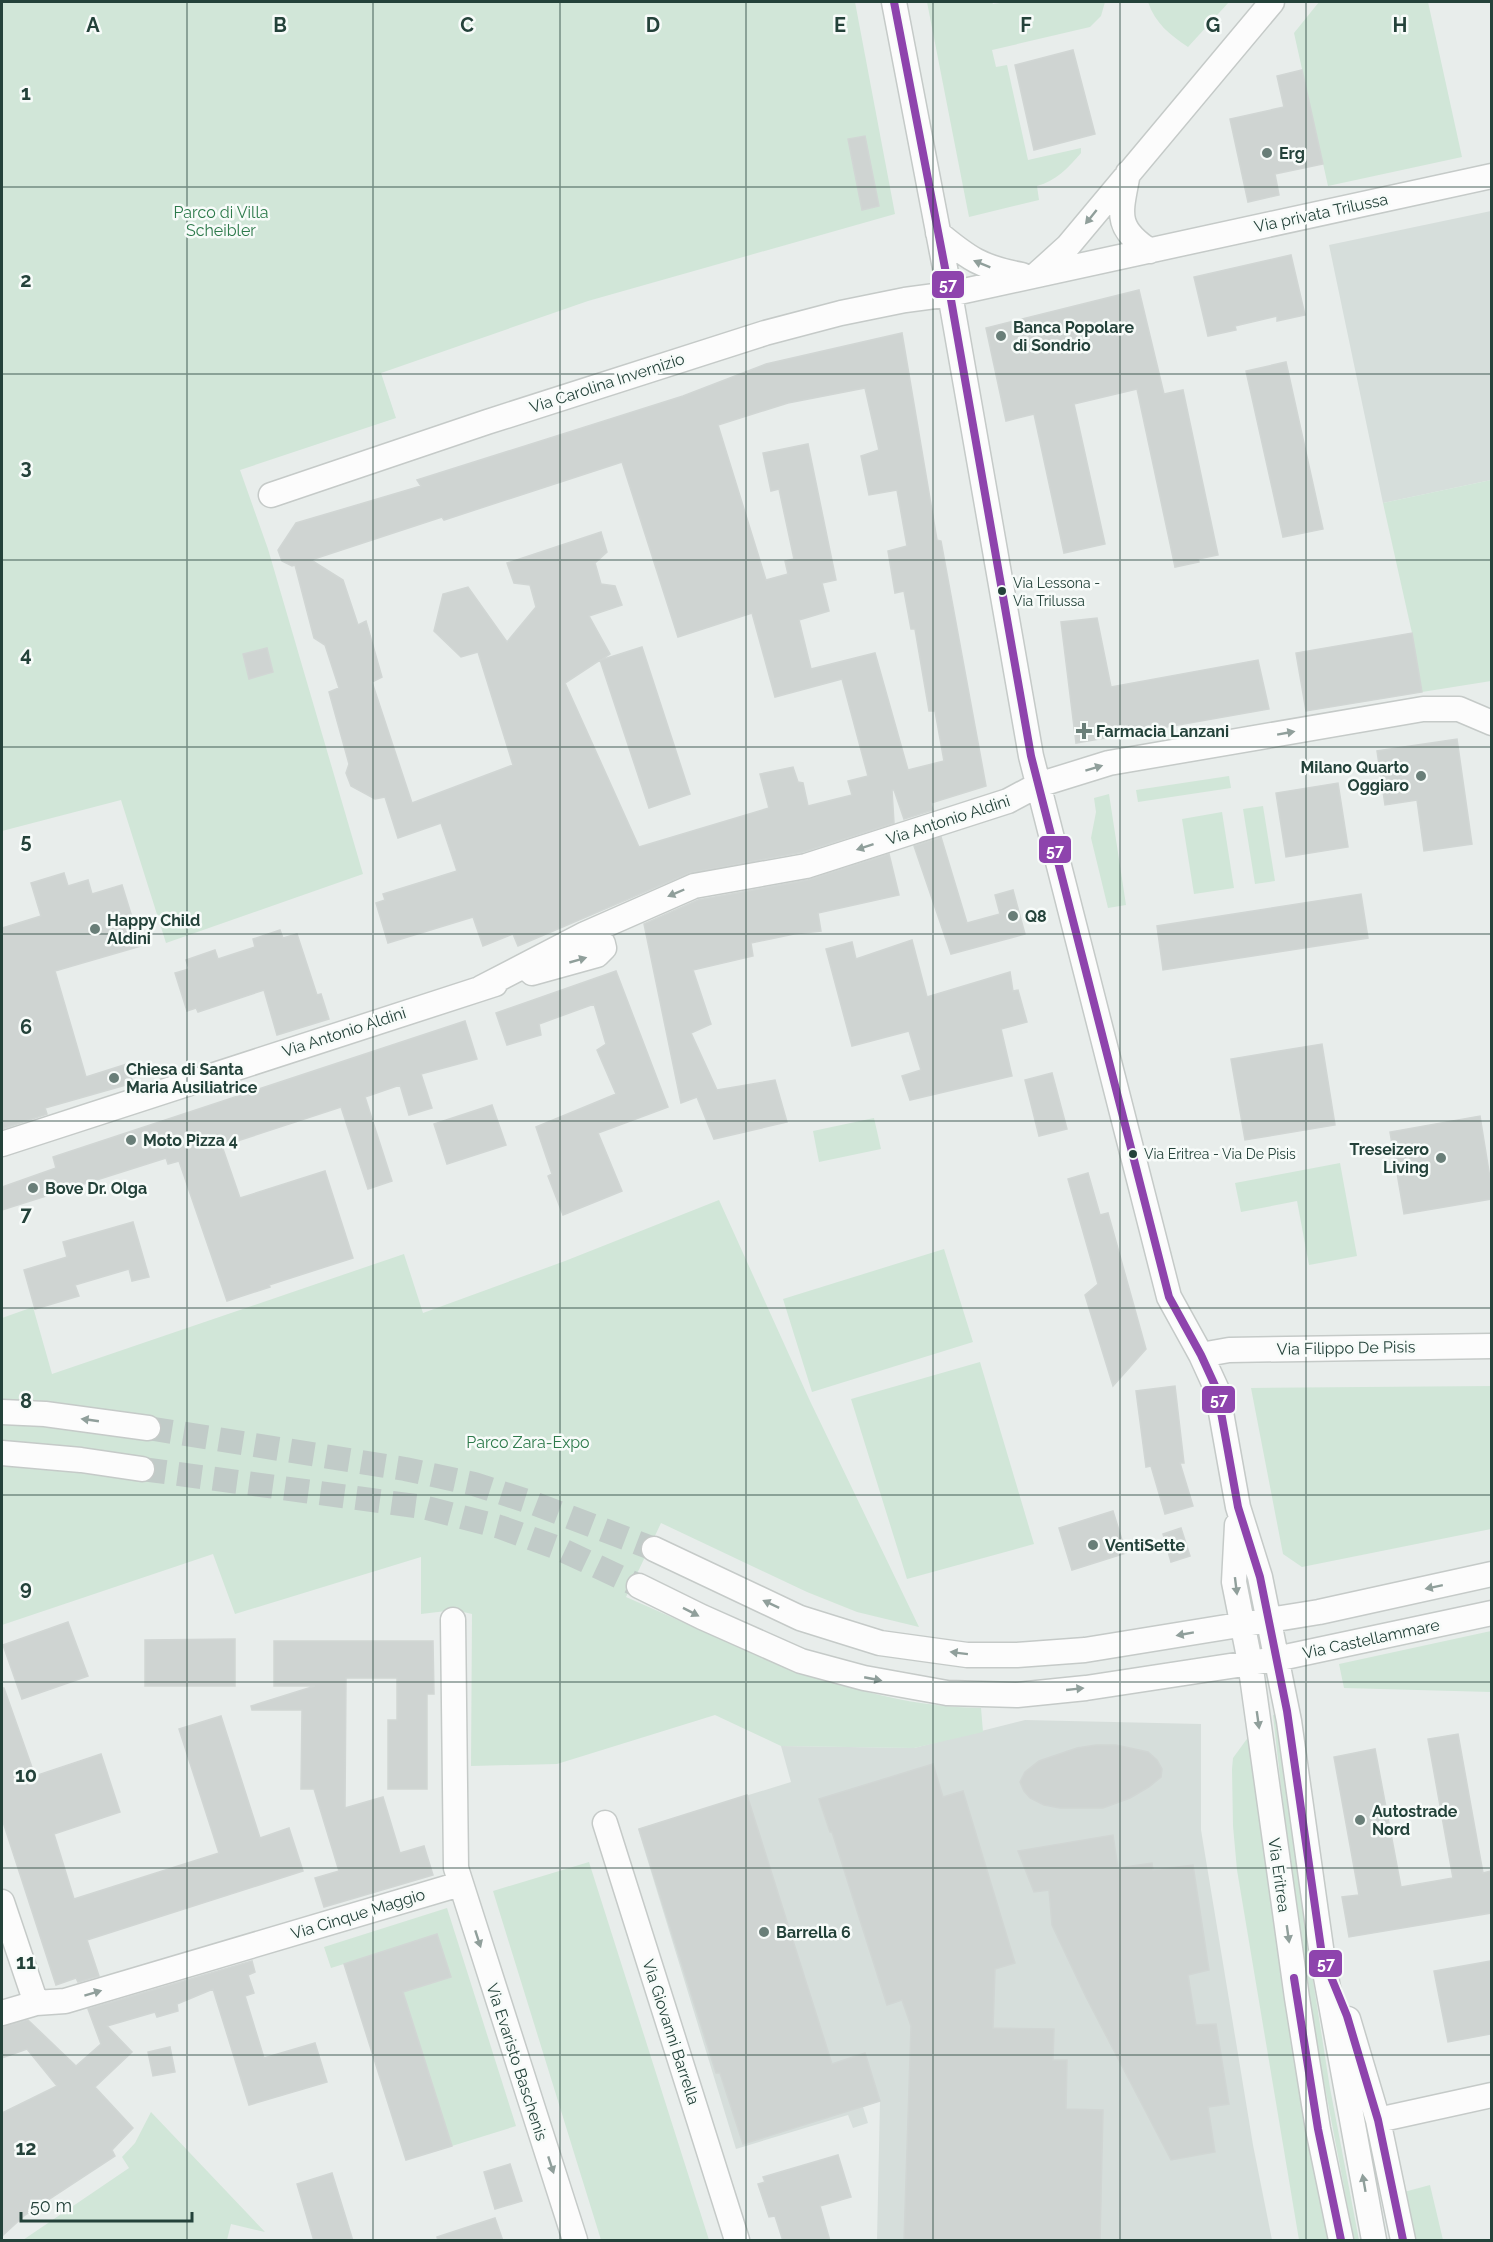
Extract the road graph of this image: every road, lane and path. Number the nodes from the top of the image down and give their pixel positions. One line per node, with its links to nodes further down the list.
1 (894, 2): 5 (street, Via Eritrea)
2 (1272, 2): 3 (street)
3 (1128, 172): 6 (street); 7 (street, one-way to 7)
4 (1491, 176): 6 (street, Via privata Trilussa)
5 (938, 233): 7 (street, one-way to 5); 8 (street, Via Eritrea)
6 (1150, 251): 7 (street, Via privata Trilussa)
7 (1034, 277): 8 (street, Via Carolina Invernizio)
8 (950, 294): 9 (street, Via Carolina Invernizio); 11 (street, Via Eritrea)
9 (271, 495)
10 (1491, 723): 11 (street, Via Antonio Aldini, one-way to 10)
11 (1038, 784): 12 (street, Via Antonio Aldini, one-way to 12); 14 (street, Via Eritrea)
12 (2, 1144)
13 (1491, 1346): 14 (street, Via Filippo De Pisis)
14 (1201, 1355): 19 (street, Via Eritrea)
15 (2, 1412): 16 (street, one-way to 15)
16 (148, 1428)
17 (2, 1453): 18 (street)
18 (142, 1469)
19 (1238, 1507): 25 (street, Via Eritrea); 26 (street, Via Eritrea, one-way to 26)
20 (654, 1549): 26 (street, one-way to 20)
21 (1491, 1574): 25 (street, one-way to 25)
22 (639, 1586): 28 (street, Via Castellammare, one-way to 28)
23 (1491, 1613): 27 (street, Via Castellammare)
24 (453, 1620): 30 (street)
25 (1269, 1621): 26 (street); 27 (street, Via Eritrea)
26 (1243, 1625): 28 (street, Via Eritrea)
27 (1276, 1659): 28 (street, Via Castellammare); 32 (street, Via Eritrea)
28 (1250, 1662): 39 (street, Via Eritrea, one-way to 39)
29 (605, 1823): 38 (street, Via Giovanni Barrella)
30 (460, 1884): 33 (street, Via Cinque Maggio, one-way to 30); 37 (street, Via Evaristo Baschenis, one-way to 37)
31 (2, 1902): 33 (street)
32 (1322, 1955): 36 (street, Via Eritrea); 40 (street, Via Eritrea, one-way to 32)
33 (36, 2003): 34 (street, Via Cinque Maggio)
34 (2, 2013)
35 (1491, 2095): 36 (street)
36 (1378, 2120): 41 (street, Via Eritrea)
37 (575, 2241)
38 (737, 2241)
39 (1341, 2241)
40 (1374, 2241)
41 (1403, 2241)

